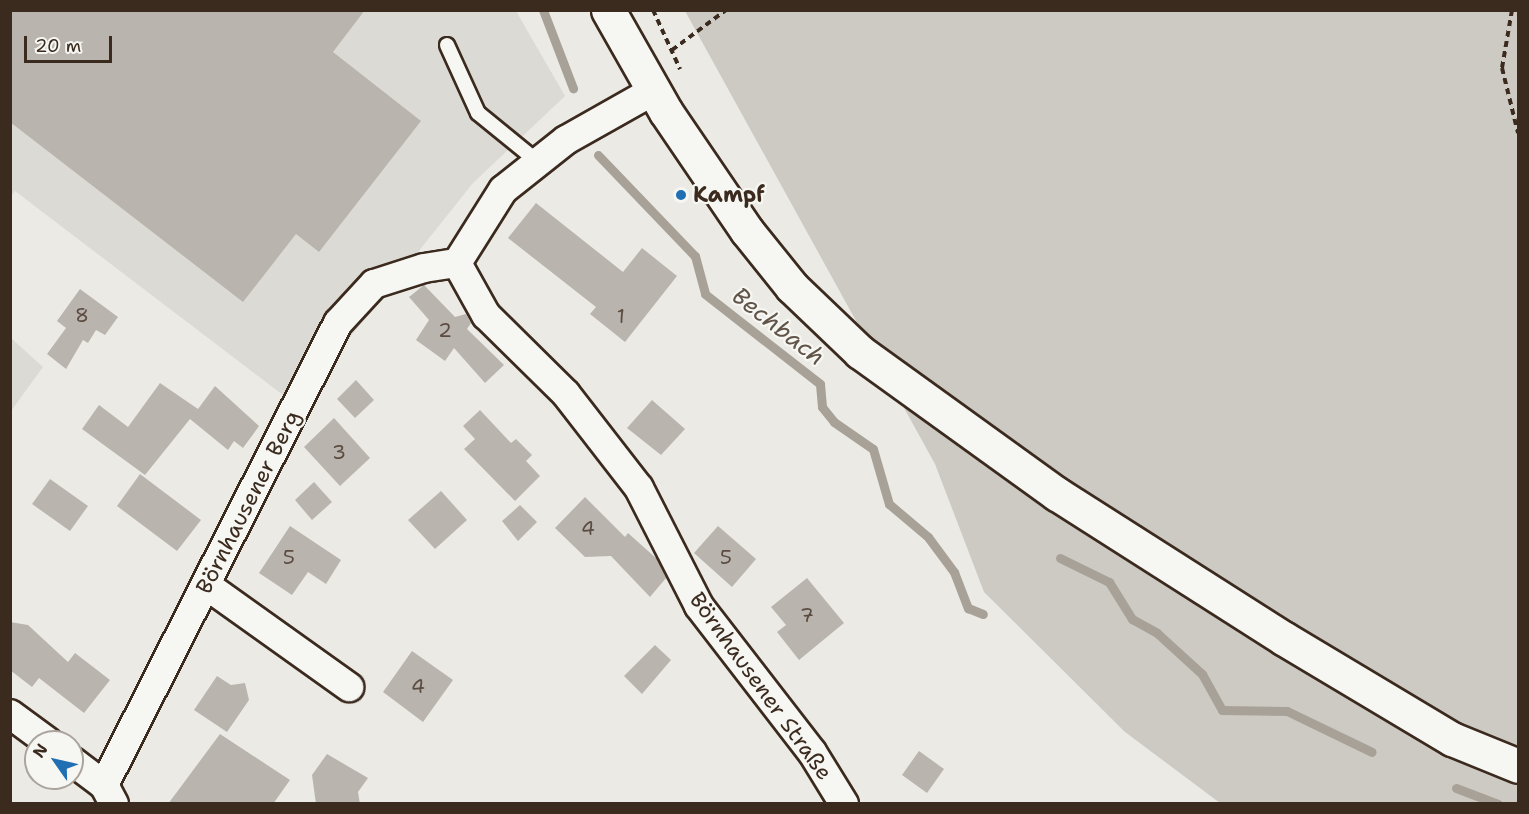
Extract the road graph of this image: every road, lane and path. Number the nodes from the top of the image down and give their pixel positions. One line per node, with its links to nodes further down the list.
1 (608, 10): 8 (main road)
2 (653, 10): 6 (path)
3 (726, 10): 6 (path)
4 (1512, 10): 9 (path)
5 (447, 45): 10 (lane)
6 (672, 50): 7 (path)
7 (682, 76)
8 (659, 102): 10 (street); 16 (main road)
9 (1518, 133)
10 (538, 162): 11 (street)
11 (456, 263): 12 (street, Börnhausener Berg); 19 (street, Börnhausener Straße)
12 (206, 585): 13 (street); 18 (street, Börnhausener Berg)
13 (349, 687)
14 (10, 714): 15 (street)
15 (32, 730)
16 (1518, 766)
17 (84, 771): 18 (street)
18 (109, 794)
19 (844, 804)

